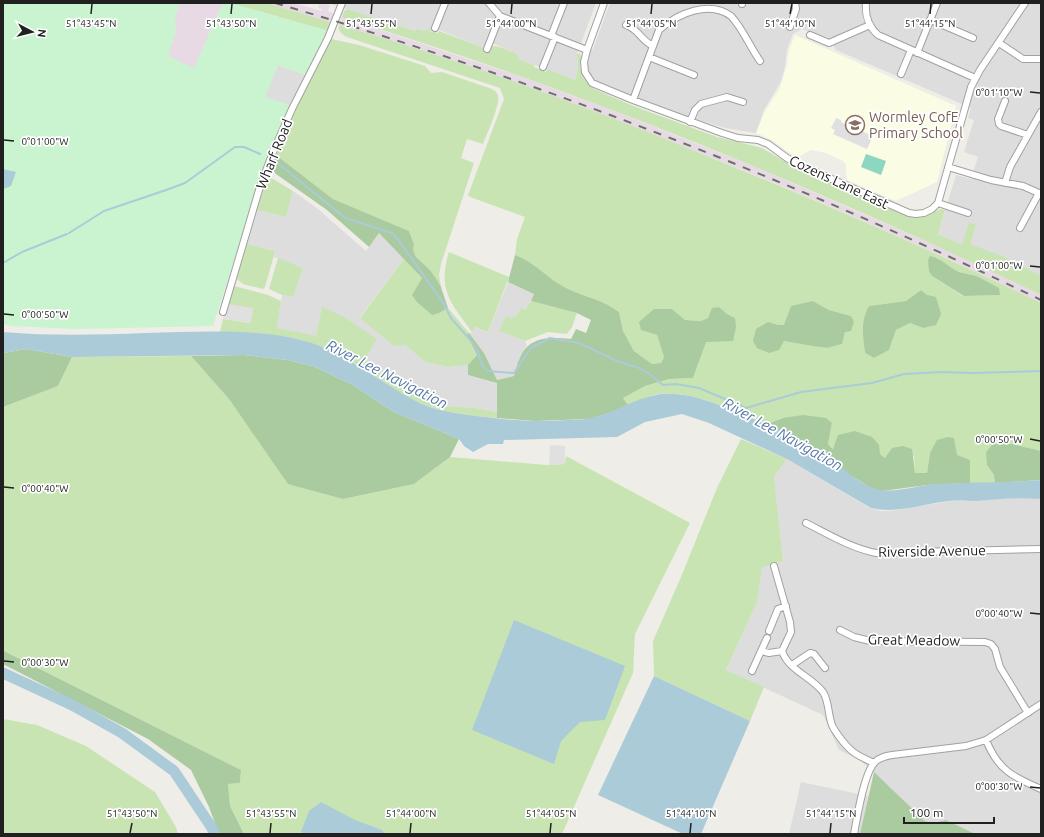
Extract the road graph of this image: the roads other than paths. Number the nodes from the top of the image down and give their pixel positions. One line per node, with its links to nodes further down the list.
1 (342, 3): 44 (street, Wharf Road)
2 (445, 3): 15 (street)
3 (489, 3): 10 (street)
4 (564, 3): 17 (street)
5 (604, 3): 22 (street, Cozens Lane East)
6 (795, 3): 14 (street)
7 (866, 3): 13 (street)
8 (937, 3): 11 (street)
9 (1025, 3): 19 (street)
10 (500, 16): 17 (street); 21 (street)
11 (931, 20): 18 (street); 24 (street)
12 (626, 25): 20 (street)
13 (870, 25): 16 (street); 23 (street)
14 (790, 27)
15 (435, 28)
16 (810, 36)
17 (553, 37): 22 (street); 28 (street)
18 (973, 38)
19 (999, 43): 26 (street); 31 (street)
20 (653, 46): 25 (street); 27 (street)
21 (487, 49)
22 (587, 50): 32 (street, Cozens Lane East)
23 (911, 50): 24 (street); 30 (street)
24 (918, 53): 31 (street)
25 (649, 57): 29 (street); 32 (street)
26 (1041, 59)
27 (760, 61)
28 (543, 67)
29 (694, 74)
30 (901, 74)
31 (975, 78): 38 (street)
32 (632, 100): 36 (street, Cozens Lane East)
33 (1005, 101): 37 (street)
34 (743, 102): 36 (street)
35 (1041, 112): 37 (street)
36 (690, 122): 41 (street, Cozens Lane East)
37 (1028, 135): 39 (street)
38 (948, 166): 39 (street); 41 (street)
39 (1005, 183): 40 (street)
40 (1040, 194): 43 (street)
41 (938, 203): 42 (street)
42 (968, 213)
43 (1020, 228)
44 (222, 312)
45 (806, 523): 46 (street, Riverside Avenue)
46 (1041, 548)
47 (774, 566): 48 (street)
48 (786, 606): 50 (street); 53 (street)
49 (840, 630): 58 (street, Great Meadow)
50 (769, 631)
51 (767, 638): 52 (street)
52 (761, 651): 53 (street); 56 (street)
53 (782, 651): 54 (street)
54 (792, 665): 55 (street); 60 (street)
55 (825, 668)
56 (752, 671)
57 (1041, 704): 58 (street)
58 (1028, 713): 59 (street)
59 (986, 740): 60 (street); 61 (street)
60 (874, 763): 62 (street)
61 (1041, 789)
62 (854, 834)

